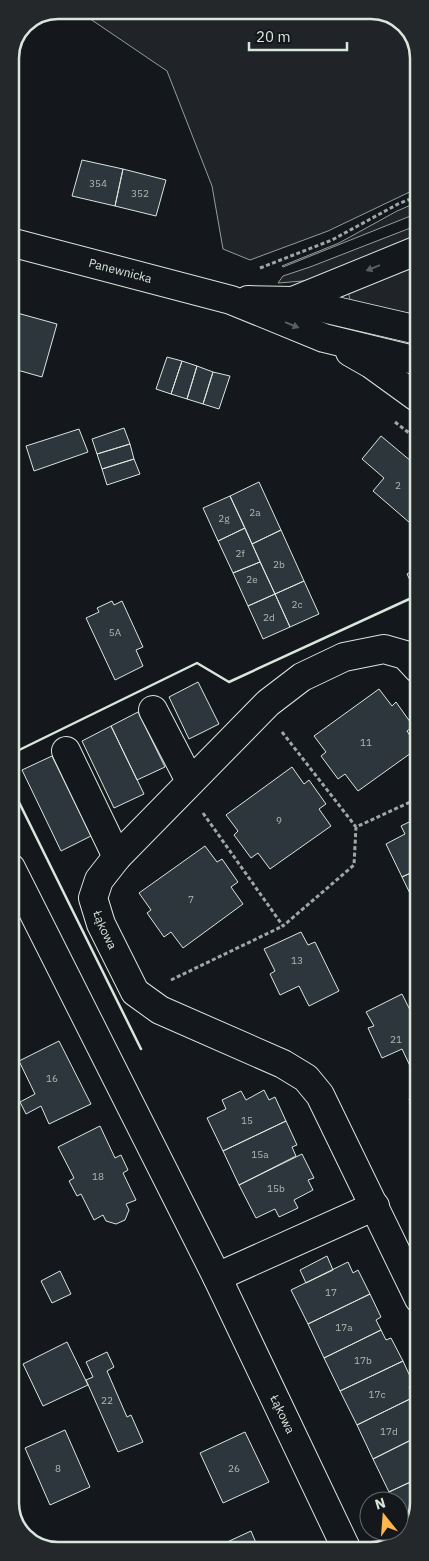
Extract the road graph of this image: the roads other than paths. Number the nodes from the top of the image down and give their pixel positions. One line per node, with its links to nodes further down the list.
1 (19, 244): 3 (street, Panewnicka)
2 (410, 253): 4 (street, one-way to 4)
3 (231, 300): 4 (street, Panewnicka); 6 (street, Panewnicka, one-way to 6)
4 (293, 300): 5 (street, Panewnicka)
5 (410, 328)
6 (324, 338): 7 (street, Panewnicka); 8 (street)
7 (410, 359)
8 (410, 392)
9 (410, 661): 12 (street, Łąkowa)
10 (152, 710): 12 (street)
11 (66, 751): 13 (street)
12 (190, 782): 13 (street, Łąkowa)
13 (117, 857): 15 (street, Łąkowa)
14 (19, 886): 16 (street, Łąkowa)
15 (375, 1206): 16 (street); 17 (street, Łąkowa)
16 (217, 1277): 18 (street, Łąkowa)
17 (410, 1280)
18 (343, 1542)

